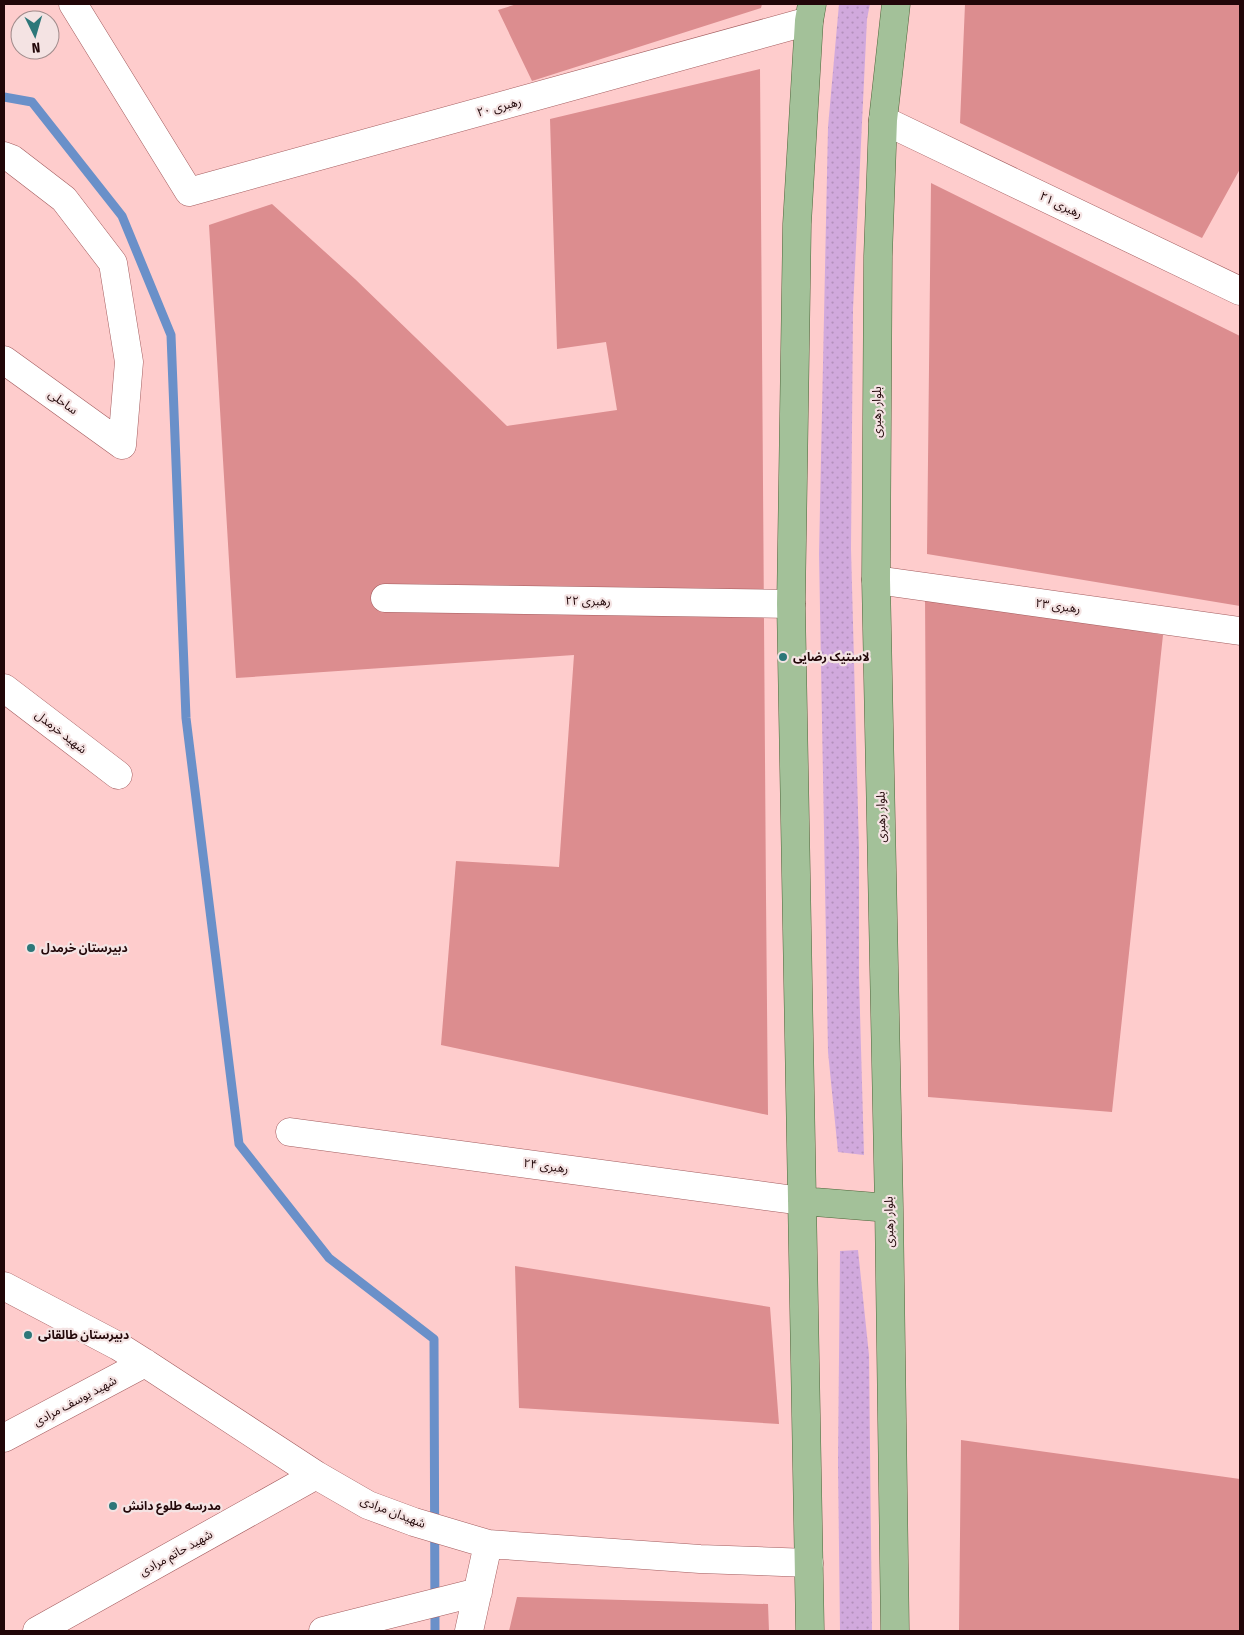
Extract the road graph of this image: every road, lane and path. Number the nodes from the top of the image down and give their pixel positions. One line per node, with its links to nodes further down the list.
1 (73, 4): 3 (street, رهبری ۲۰)
2 (896, 4): 4 (main road, بلوار رهبری)
3 (811, 13): 10 (main road)
4 (883, 120): 6 (street, رهبری ۲۱); 8 (main road, بلوار رهبری)
5 (4, 156): 7 (street, ساحلی)
6 (1240, 291)
7 (4, 360)
8 (876, 580): 11 (street, رهبری ۲۳); 16 (main road, بلوار رهبری)
9 (385, 598): 10 (street, رهبری ۲۲)
10 (791, 604): 15 (main road)
11 (1240, 631)
12 (4, 688): 13 (street, شهید خرمدل)
13 (118, 776)
14 (290, 1132): 15 (street, رهبری ۲۴)
15 (802, 1201): 16 (main road); 22 (main road)
16 (889, 1208): 28 (main road, بلوار رهبری)
17 (4, 1286): 18 (street, شهیدان مرادی)
18 (145, 1363): 19 (street, شهید یوسف مرادی); 20 (street, شهیدان مرادی)
19 (4, 1438)
20 (316, 1476): 21 (street, شهیدان مرادی); 24 (street, شهید حاتم مرادی)
21 (488, 1544): 22 (street, شهیدان مرادی); 23 (street)
22 (809, 1563): 27 (main road)
23 (478, 1592): 25 (street); 26 (street)
24 (36, 1631)
25 (323, 1631)
26 (469, 1631)
27 (810, 1631)
28 (895, 1631)

